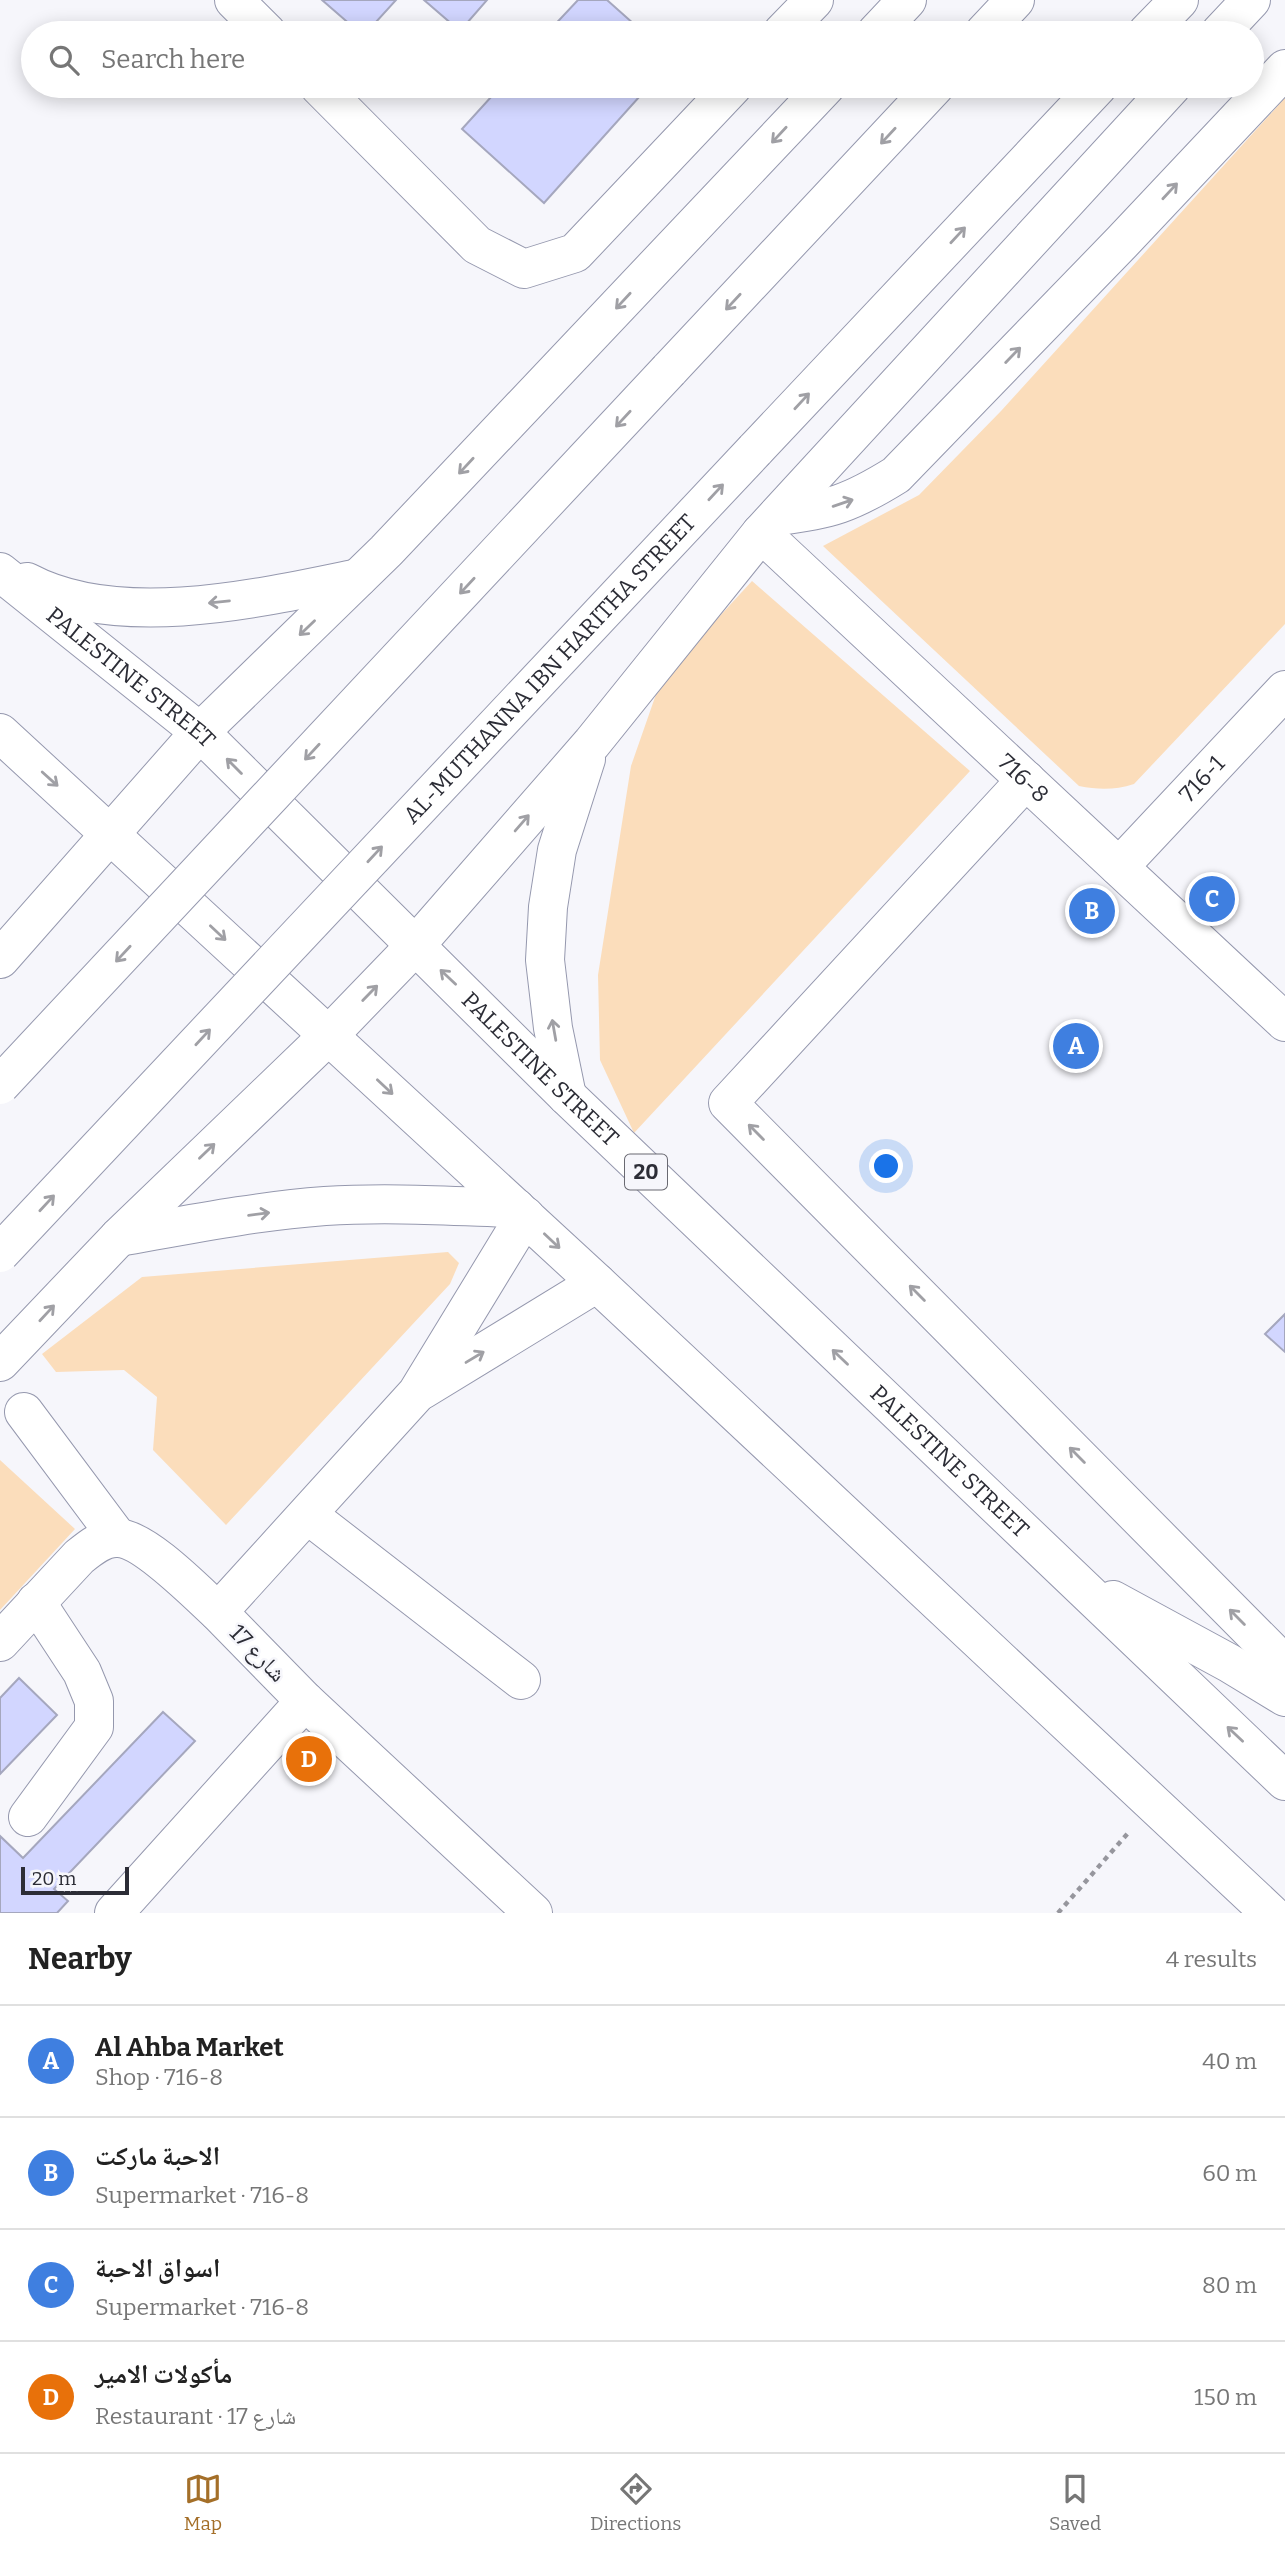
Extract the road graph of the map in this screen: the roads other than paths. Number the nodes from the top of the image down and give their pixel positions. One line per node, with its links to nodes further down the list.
1 (234, 0): 7 (main road)
2 (814, 0): 8 (main road)
3 (907, 0): 9 (main road)
4 (1015, 0): 10 (main road)
5 (1179, 0): 11 (main road)
6 (1251, 0): 12 (main road)
7 (255, 21)
8 (794, 21)
9 (887, 21)
10 (995, 21)
11 (1159, 21)
12 (1231, 21)
13 (1285, 69): 14 (main road, one-way to 13)
14 (1264, 91)
15 (331, 98): 16 (main road)
16 (722, 98)
17 (815, 98): 24 (main road, one-way to 24)
18 (924, 98): 36 (main road, one-way to 36, bridge)
19 (1087, 98): 40 (main road, AL-MUTHANNA IBN HARITHA STREET, one-way to 19, bridge)
20 (1161, 98): 22 (main road)
21 (1258, 98): 22 (main road, one-way to 21)
22 (769, 524): 28 (main road); 29 (main road, 716-8)
23 (0, 570): 24 (main road, one-way to 23); 26 (main road, PALESTINE STREET / 20)
24 (358, 578): 26 (main road, one-way to 26)
25 (1285, 690): 31 (main road, 716-1)
26 (200, 732): 30 (main road); 32 (main road, PALESTINE STREET / 20, one-way to 26)
27 (0, 733): 30 (main road, one-way to 30)
28 (592, 743): 32 (main road, one-way to 28); 37 (main road, one-way to 28)
29 (1026, 780): 31 (main road, 716-8); 51 (main road, one-way to 29)
30 (110, 833): 33 (main road); 35 (main road, one-way to 35)
31 (1119, 867): 34 (main road, 716-8)
32 (414, 947): 35 (main road, one-way to 32); 37 (main road, PALESTINE STREET / 20, one-way to 32)
33 (0, 959)
34 (1285, 1022)
35 (329, 1035): 38 (main road, one-way to 38); 39 (main road, one-way to 35)
36 (0, 1085)
37 (567, 1097): 47 (main road, PALESTINE STREET / 20, one-way to 37)
38 (521, 1212): 39 (main road, one-way to 38); 41 (main road, one-way to 41); 43 (main road, شارع 17)
39 (119, 1237): 42 (main road, one-way to 39)
40 (0, 1253)
41 (597, 1283): 43 (main road, شارع 17, one-way to 41); 59 (main road)
42 (0, 1363)
43 (417, 1393): 45 (main road, شارع 17)
44 (24, 1412): 46 (main road)
45 (308, 1515): 49 (main road, شارع 17); 52 (main road)
46 (118, 1538): 48 (main road); 49 (main road)
47 (1073, 1580): 53 (main road); 55 (main road, PALESTINE STREET / 20, one-way to 47)
48 (36, 1602): 50 (main road); 56 (main road)
49 (218, 1612): 54 (main road, شارع 17)
50 (0, 1642)
51 (1285, 1665)
52 (521, 1680)
53 (1285, 1697)
54 (305, 1702): 57 (main road, شارع 17); 58 (main road)
55 (1285, 1781)
56 (28, 1817)
57 (114, 1913)
58 (533, 1913)
59 (1270, 1913)

